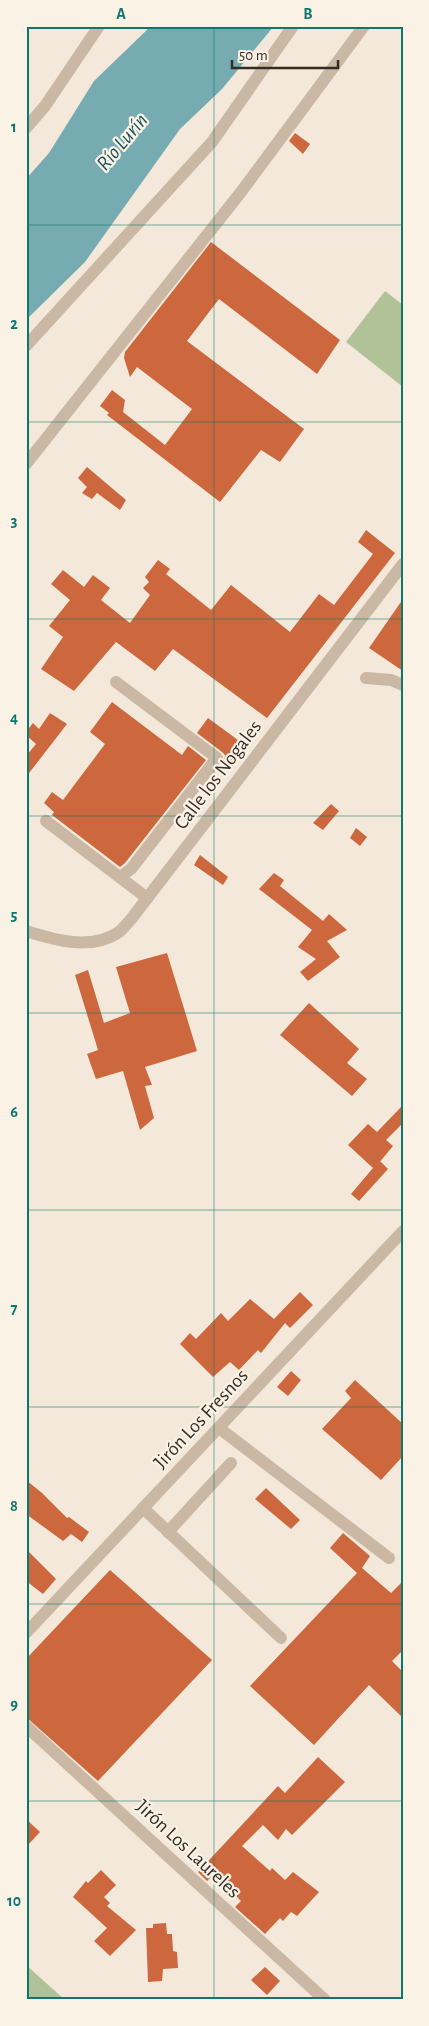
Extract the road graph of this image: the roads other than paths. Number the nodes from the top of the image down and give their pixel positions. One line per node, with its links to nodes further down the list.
1 (99, 26): 4 (street)
2 (294, 26): 5 (street)
3 (364, 26): 6 (street)
4 (26, 128)
5 (26, 346)
6 (26, 464)
7 (403, 564): 13 (street, Calle los Nogales)
8 (366, 678): 10 (street)
9 (116, 682): 12 (street)
10 (403, 685)
11 (46, 821): 12 (street)
12 (120, 877): 13 (street)
13 (147, 898): 14 (street, Calle los Nogales)
14 (26, 931)
15 (403, 1232): 16 (street, Jirón Los Fresnos)
16 (219, 1428): 18 (street, Jirón Los Fresnos); 20 (street)
17 (232, 1463): 19 (street)
18 (143, 1508): 19 (street); 21 (street, Jirón Los Fresnos)
19 (168, 1532): 22 (street)
20 (388, 1558)
21 (26, 1633)
22 (281, 1638)
23 (26, 1726): 24 (street, Jirón Los Laureles)
24 (325, 2000)

